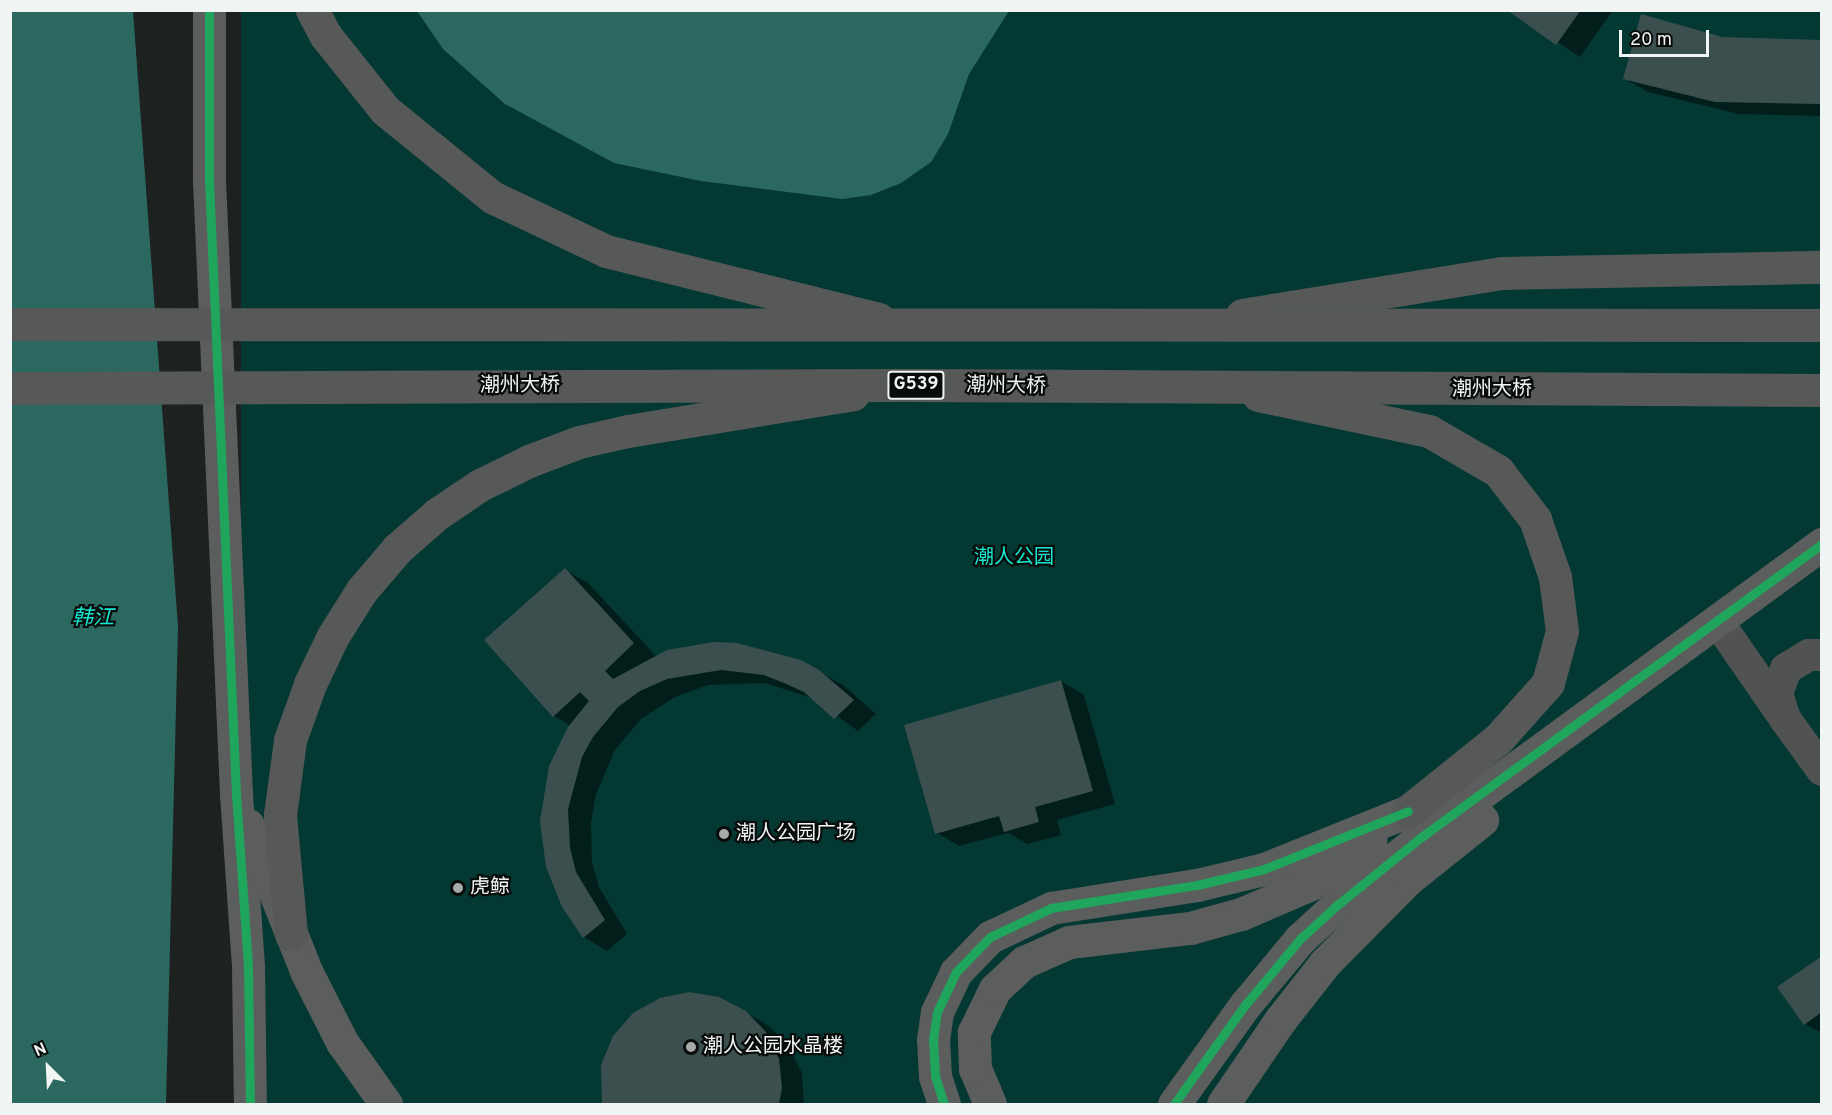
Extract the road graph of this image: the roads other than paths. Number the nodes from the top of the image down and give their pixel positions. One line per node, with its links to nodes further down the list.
1 (209, 10): 19 (street)
2 (312, 10): 4 (highway)
3 (1821, 267): 5 (highway, bridge)
4 (893, 322): 5 (highway, bridge); 6 (highway, bridge)
5 (1196, 323): 7 (highway, bridge)
6 (10, 324)
7 (1821, 326)
8 (903, 385): 9 (highway, 潮州大桥 / G539, bridge); 10 (highway, 潮州大桥 / G539, bridge); 21 (highway, bridge)
9 (10, 388)
10 (1227, 390): 11 (highway, 潮州大桥 / G539, bridge); 20 (highway)
11 (1821, 390)
12 (1821, 544): 26 (street)
13 (1821, 564): 14 (street)
14 (1727, 635): 16 (street); 27 (street)
15 (1817, 652): 16 (street); 17 (street)
16 (1753, 672): 17 (street)
17 (1785, 719): 18 (street)
18 (1821, 770)
19 (236, 795): 21 (street); 22 (street)
20 (1408, 811): 24 (street); 25 (street)
21 (291, 934): 23 (street)
22 (250, 1104)
23 (386, 1104)
24 (944, 1104)
25 (990, 1104)
26 (1174, 1104)
27 (1223, 1104)

